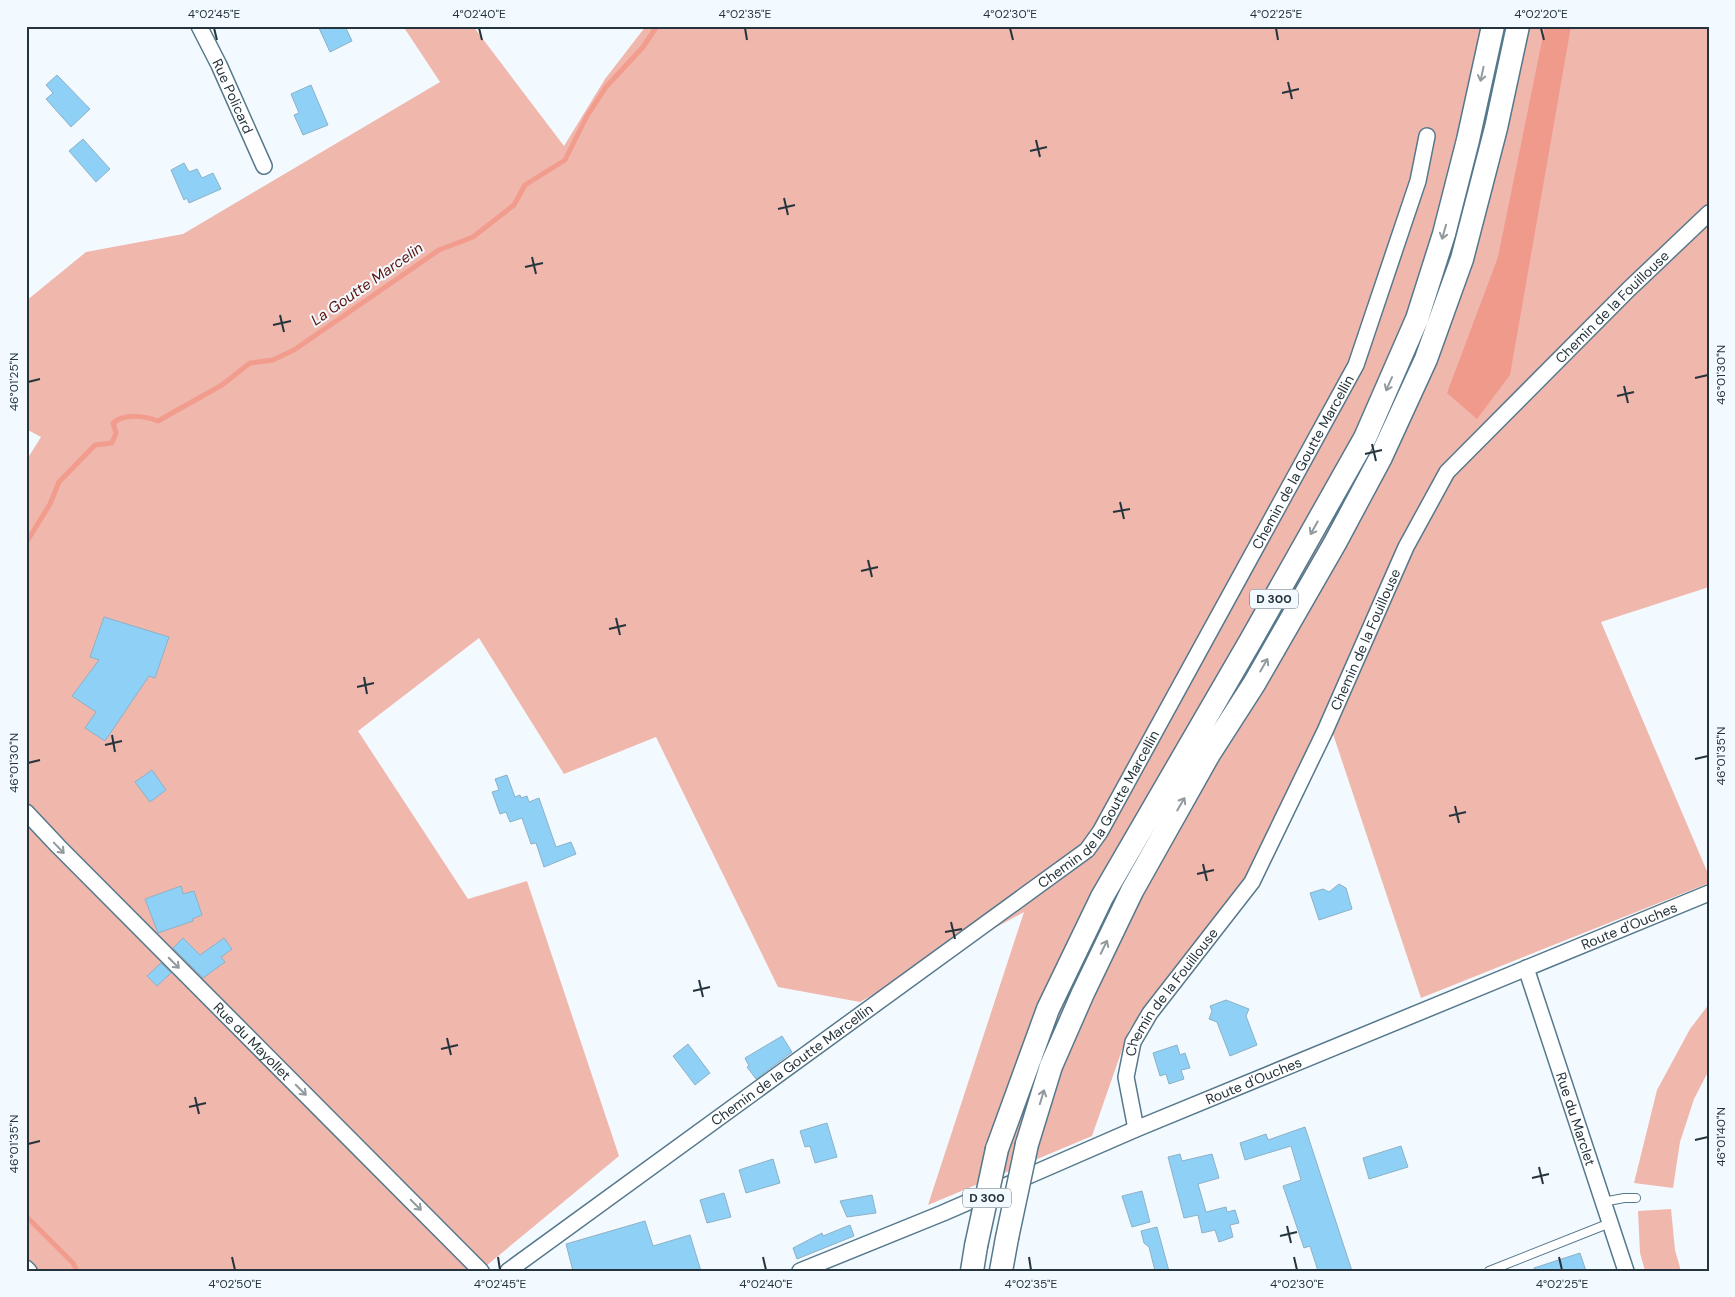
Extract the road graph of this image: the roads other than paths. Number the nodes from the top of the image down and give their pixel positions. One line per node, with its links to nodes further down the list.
1 (198, 26): 5 (street, Rue Policard)
2 (1493, 26): 19 (main road, D 300, one-way to 19, bridge)
3 (1518, 26): 20 (main road, D 300, one-way to 3, bridge)
4 (1427, 136): 17 (street, Chemin de la Goutte Marcellin)
5 (264, 166)
6 (1709, 213): 10 (street, Chemin de la Fouillouse)
7 (26, 812): 16 (street, Rue du Mayollet, one-way to 16)
8 (1709, 893): 9 (street, Route d'Ouches)
9 (1526, 968): 10 (street, Route d'Ouches); 12 (street, Rue du Marclet)
10 (1136, 1129): 18 (street, Route d'Ouches)
11 (1636, 1198): 12 (lane)
12 (1603, 1202): 13 (street, Rue du Marclet)
13 (1610, 1223): 21 (lane); 22 (street, Rue du Marclet)
14 (26, 1268): 15 (street)
15 (29, 1271)
16 (481, 1271)
17 (508, 1271)
18 (800, 1271)
19 (972, 1271)
20 (1001, 1271)
21 (1489, 1271)
22 (1626, 1271)

